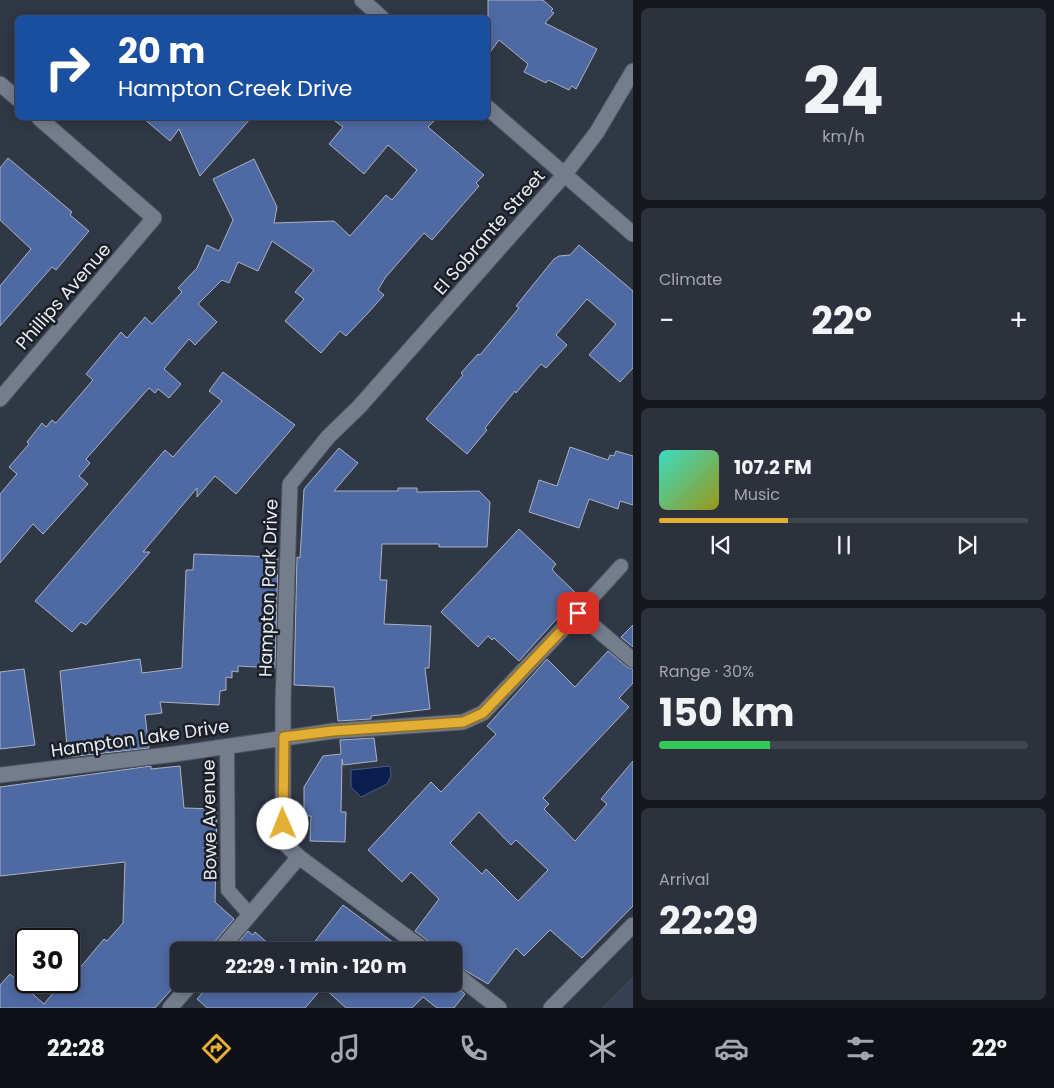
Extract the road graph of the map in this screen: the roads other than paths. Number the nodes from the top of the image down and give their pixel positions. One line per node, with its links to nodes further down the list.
1 (362, 0): 2 (street)
2 (379, 15)
3 (633, 71): 8 (street, El Sobrante Street)
4 (0, 84): 5 (street)
5 (15, 96)
6 (490, 110): 8 (street)
7 (41, 120): 10 (street, Phillips Avenue)
8 (565, 174): 9 (street); 11 (street, El Sobrante Street)
9 (633, 234)
10 (0, 399)
11 (360, 407): 15 (street, Hampton Park Drive)
12 (621, 566): 13 (lane)
13 (578, 613): 14 (street); 15 (street, Hampton Lake Drive)
14 (633, 660)
15 (284, 737): 16 (street, Hampton Lake Drive); 18 (street, Hampton Park Drive)
16 (227, 746): 17 (street, Hampton Lake Drive); 19 (lane, Bowe Avenue)
17 (0, 775)
18 (299, 857): 19 (street); 22 (street, Hampton Park Drive)
19 (250, 916): 21 (street)
20 (633, 925): 27 (street)
21 (227, 942)
22 (414, 942)
23 (462, 979): 26 (street)
24 (184, 992): 25 (street)
25 (170, 1008)
26 (499, 1008)
27 (551, 1008)

